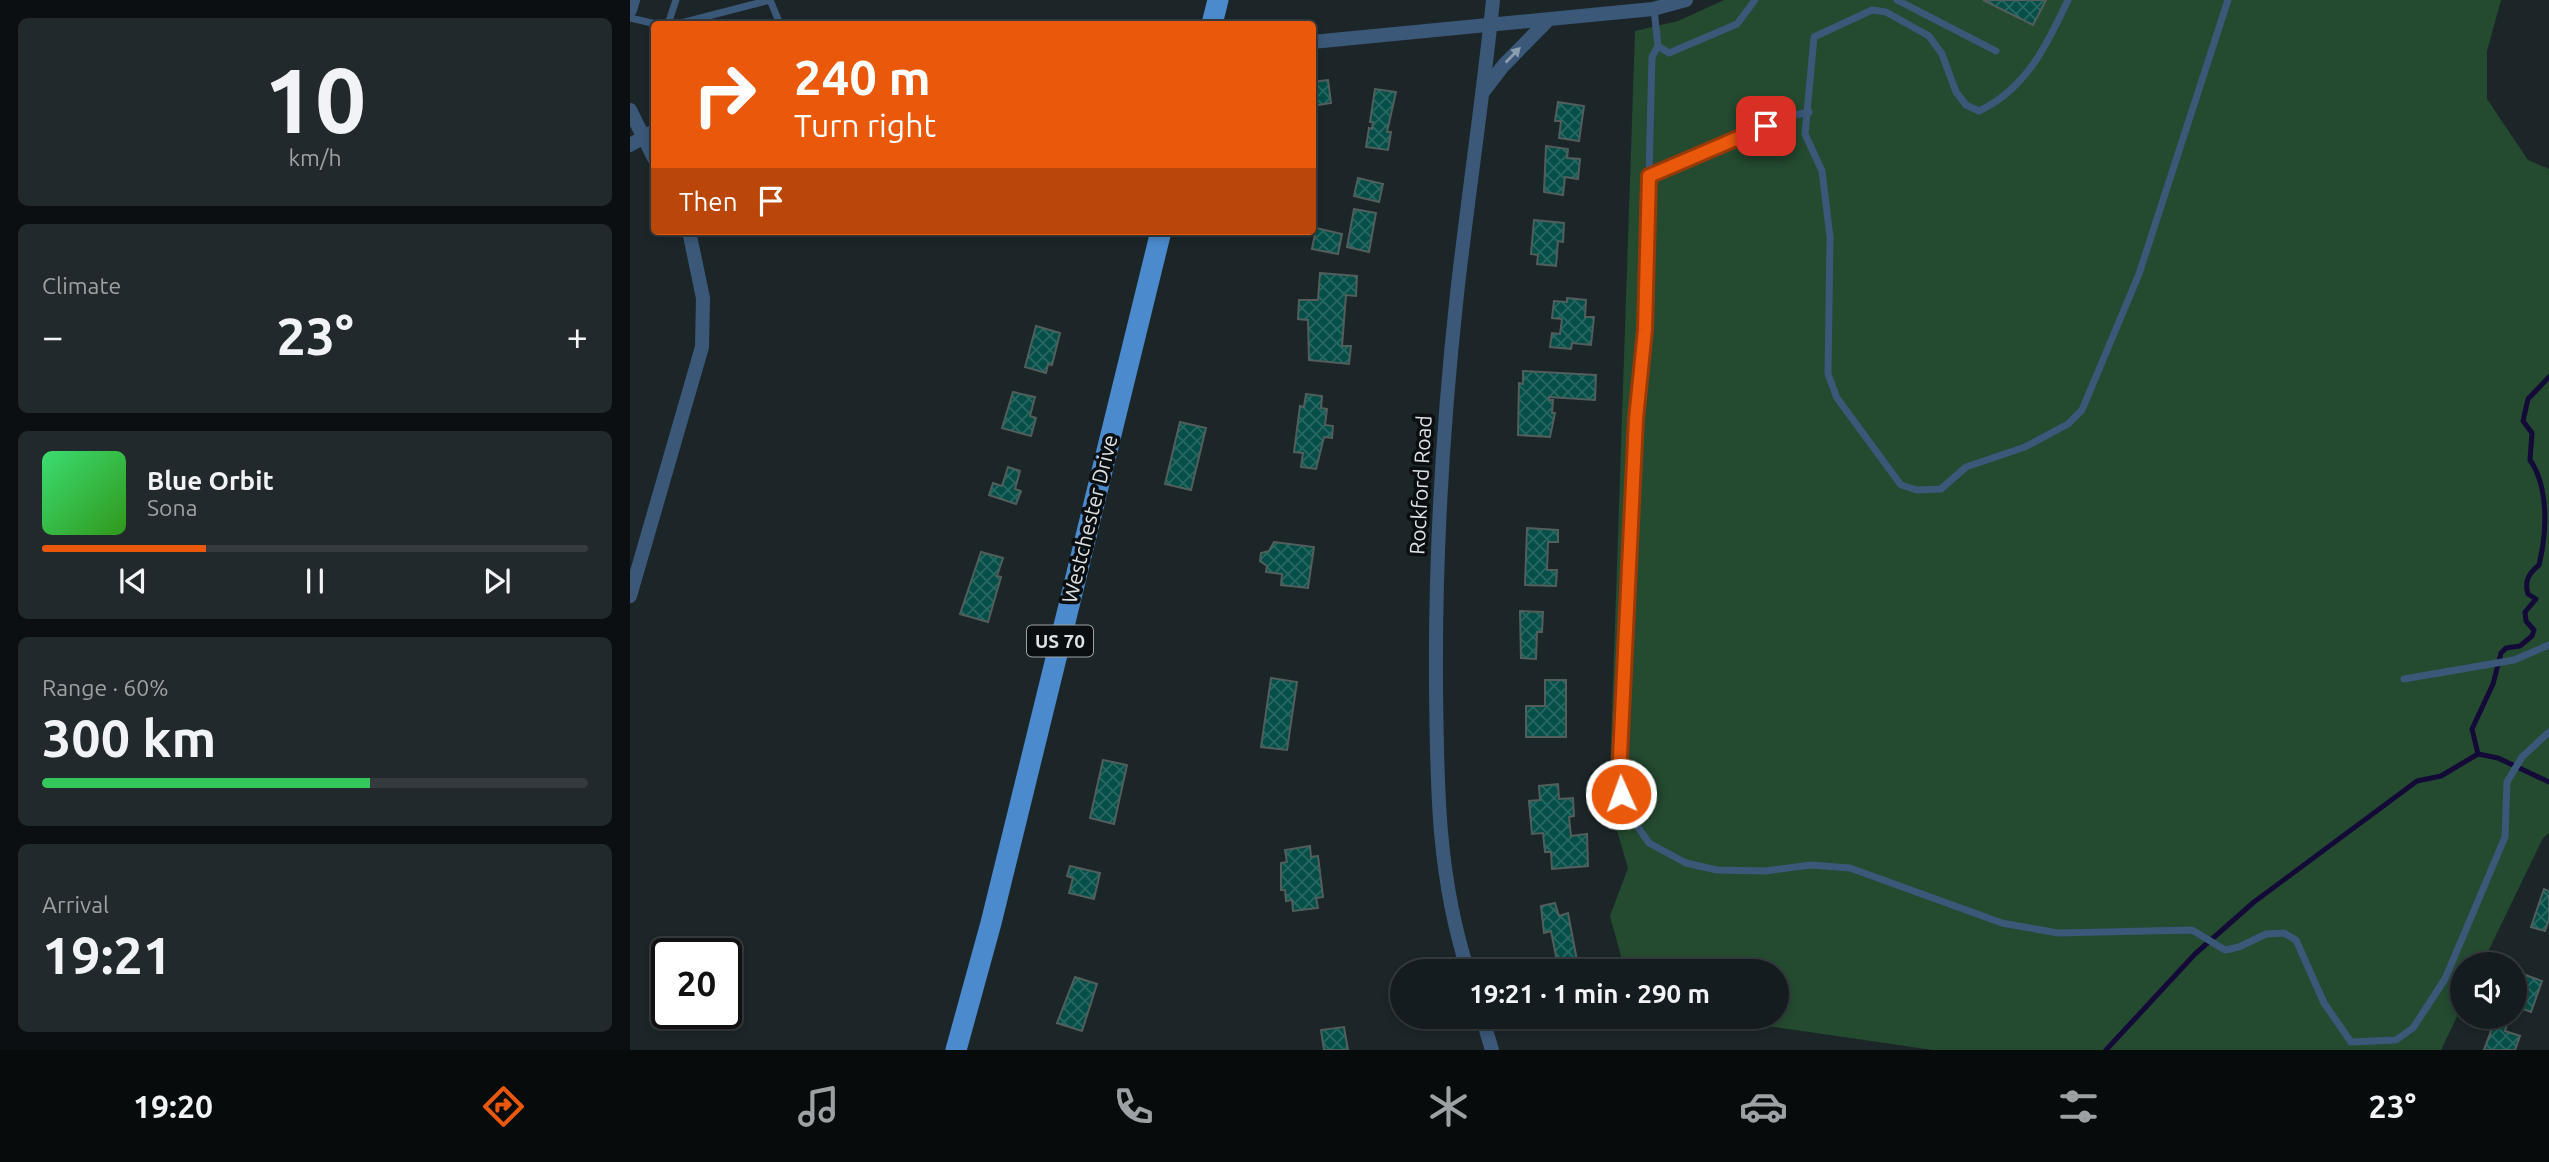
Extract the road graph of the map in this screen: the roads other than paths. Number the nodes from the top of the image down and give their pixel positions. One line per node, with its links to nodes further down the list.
1 (633, 0): 12 (street)
2 (676, 0): 15 (lane)
3 (770, 0): 16 (lane); 17 (lane)
4 (1218, 0): 18 (main road)
5 (1493, 0): 20 (street, Rockford Road)
6 (1686, 0): 11 (street)
7 (1755, 0): 22 (lane)
8 (1897, 0): 23 (lane)
9 (2067, 0): 26 (lane)
10 (2228, 0): 26 (lane)
11 (1654, 9): 14 (street); 22 (lane)
12 (630, 10)
13 (630, 18): 19 (lane)
14 (1548, 20): 20 (street); 24 (street, one-way to 14)
15 (669, 21)
16 (689, 21)
17 (779, 21)
18 (1213, 21)
19 (651, 23)
20 (1490, 26): 21 (street); 24 (street, Rockford Road)
21 (1316, 42)
22 (1658, 46): 29 (lane)
23 (1996, 51)
24 (1482, 93): 36 (street, Rockford Road)
25 (630, 110): 27 (street)
26 (1809, 112): 29 (lane)
27 (649, 134): 28 (street)
28 (630, 145)
29 (1649, 176): 35 (lane)
30 (690, 235): 32 (street)
31 (1160, 235): 38 (main road, Westchester Drive / US 70)
32 (630, 596)
33 (2549, 645): 34 (lane)
34 (2404, 679)
35 (2549, 732)
36 (1465, 959)
37 (1486, 1029): 39 (street)
38 (956, 1050)
39 (1492, 1050)

